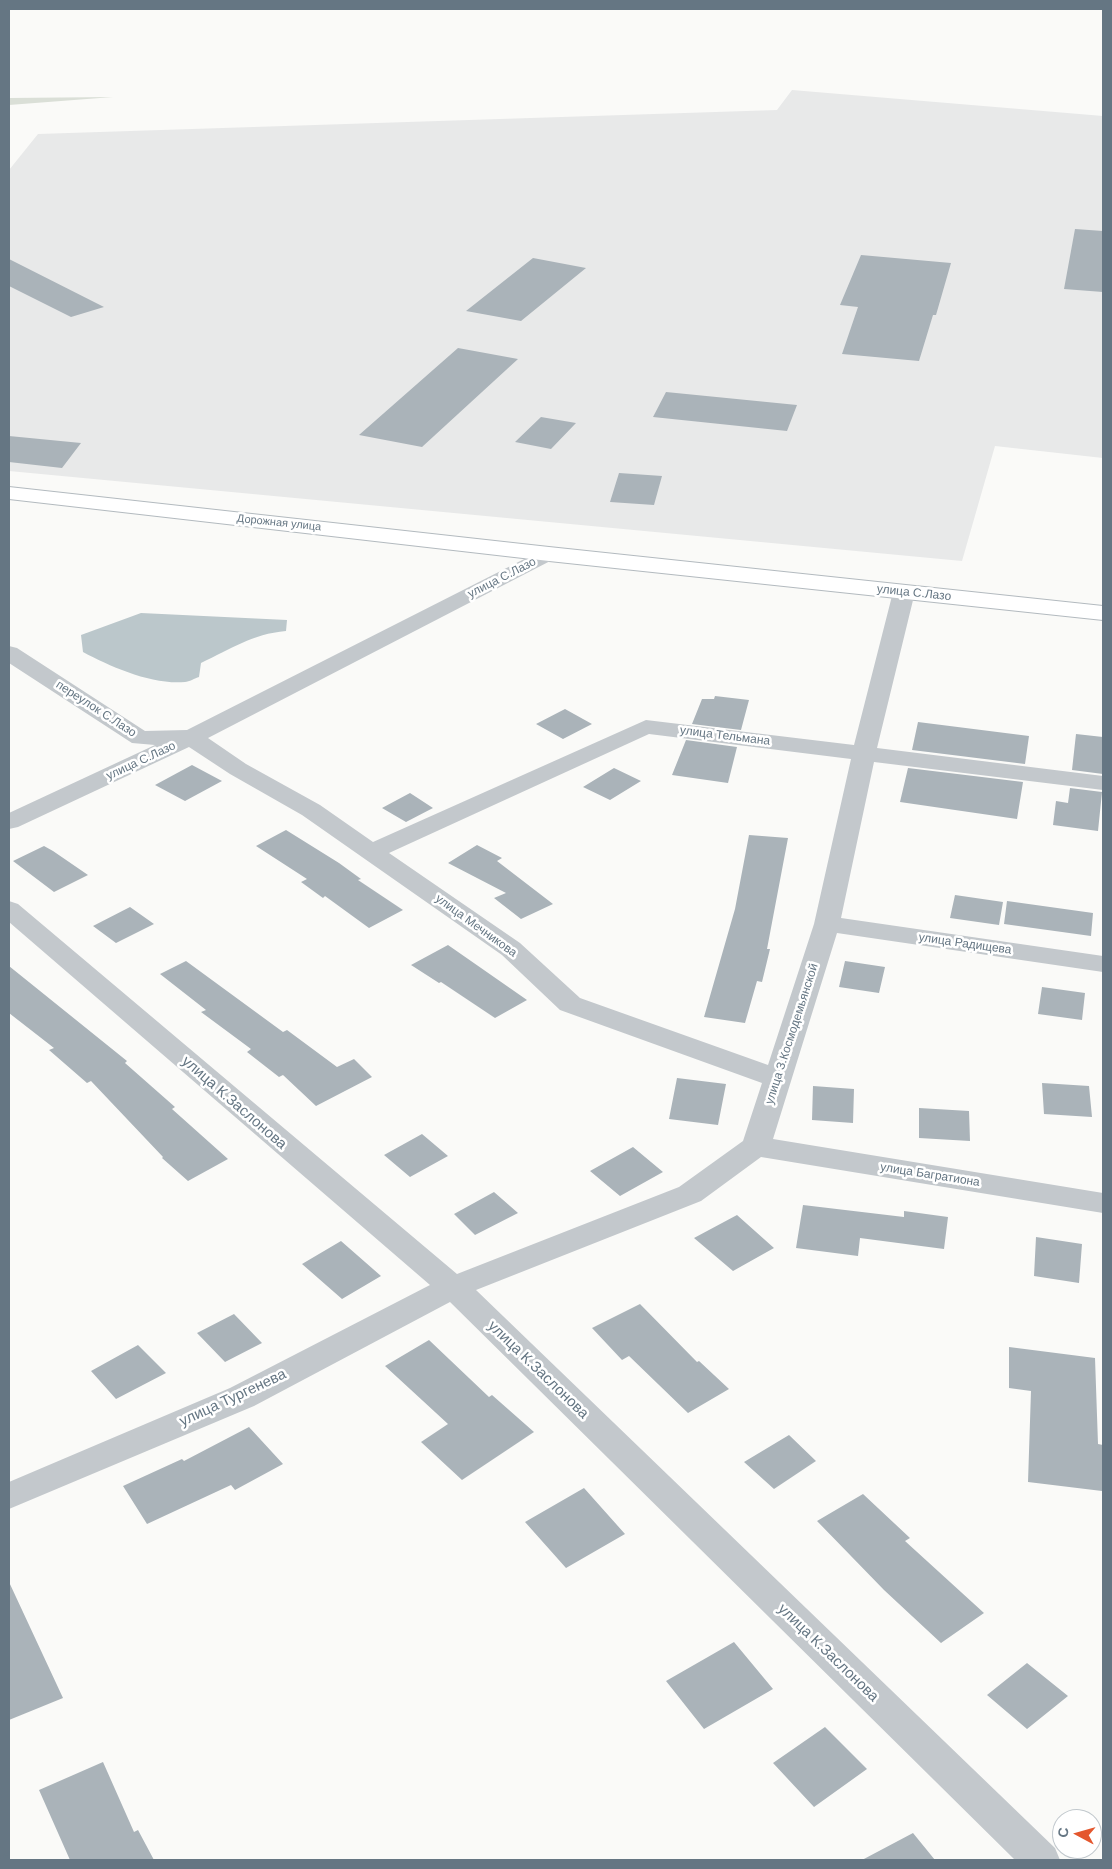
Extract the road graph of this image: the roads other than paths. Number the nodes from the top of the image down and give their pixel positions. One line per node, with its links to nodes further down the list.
1 (9, 493): 2 (street, Дорожная улица)
2 (549, 554): 3 (street, улица С.Лазо); 6 (street, улица С.Лазо)
3 (904, 592): 4 (street, улица С.Лазо); 7 (street, улица З.Космодемьянской)
4 (1103, 613)
5 (9, 653): 6 (street, переулок С.Лазо)
6 (191, 737): 9 (street, улица С.Лазо); 10 (street, улица Мечникова)
7 (864, 753): 8 (street, улица Тельмана); 10 (street, улица Тельмана); 12 (street, улица З.Космодемьянской)
8 (1103, 783)
9 (9, 822)
10 (371, 852): 14 (street, улица Мечникова)
11 (9, 909): 17 (street, улица К.Заслонова)
12 (827, 924): 13 (street, улица Радищева); 14 (street, улица З.Космодемьянской)
13 (1103, 964)
14 (777, 1078): 15 (street, улица З.Космодемьянской)
15 (756, 1146): 16 (street, улица Багратиона); 17 (street)
16 (1103, 1203)
17 (451, 1288): 18 (street, улица Тургенева); 19 (street, улица К.Заслонова)
18 (9, 1496)
19 (1041, 1860)

